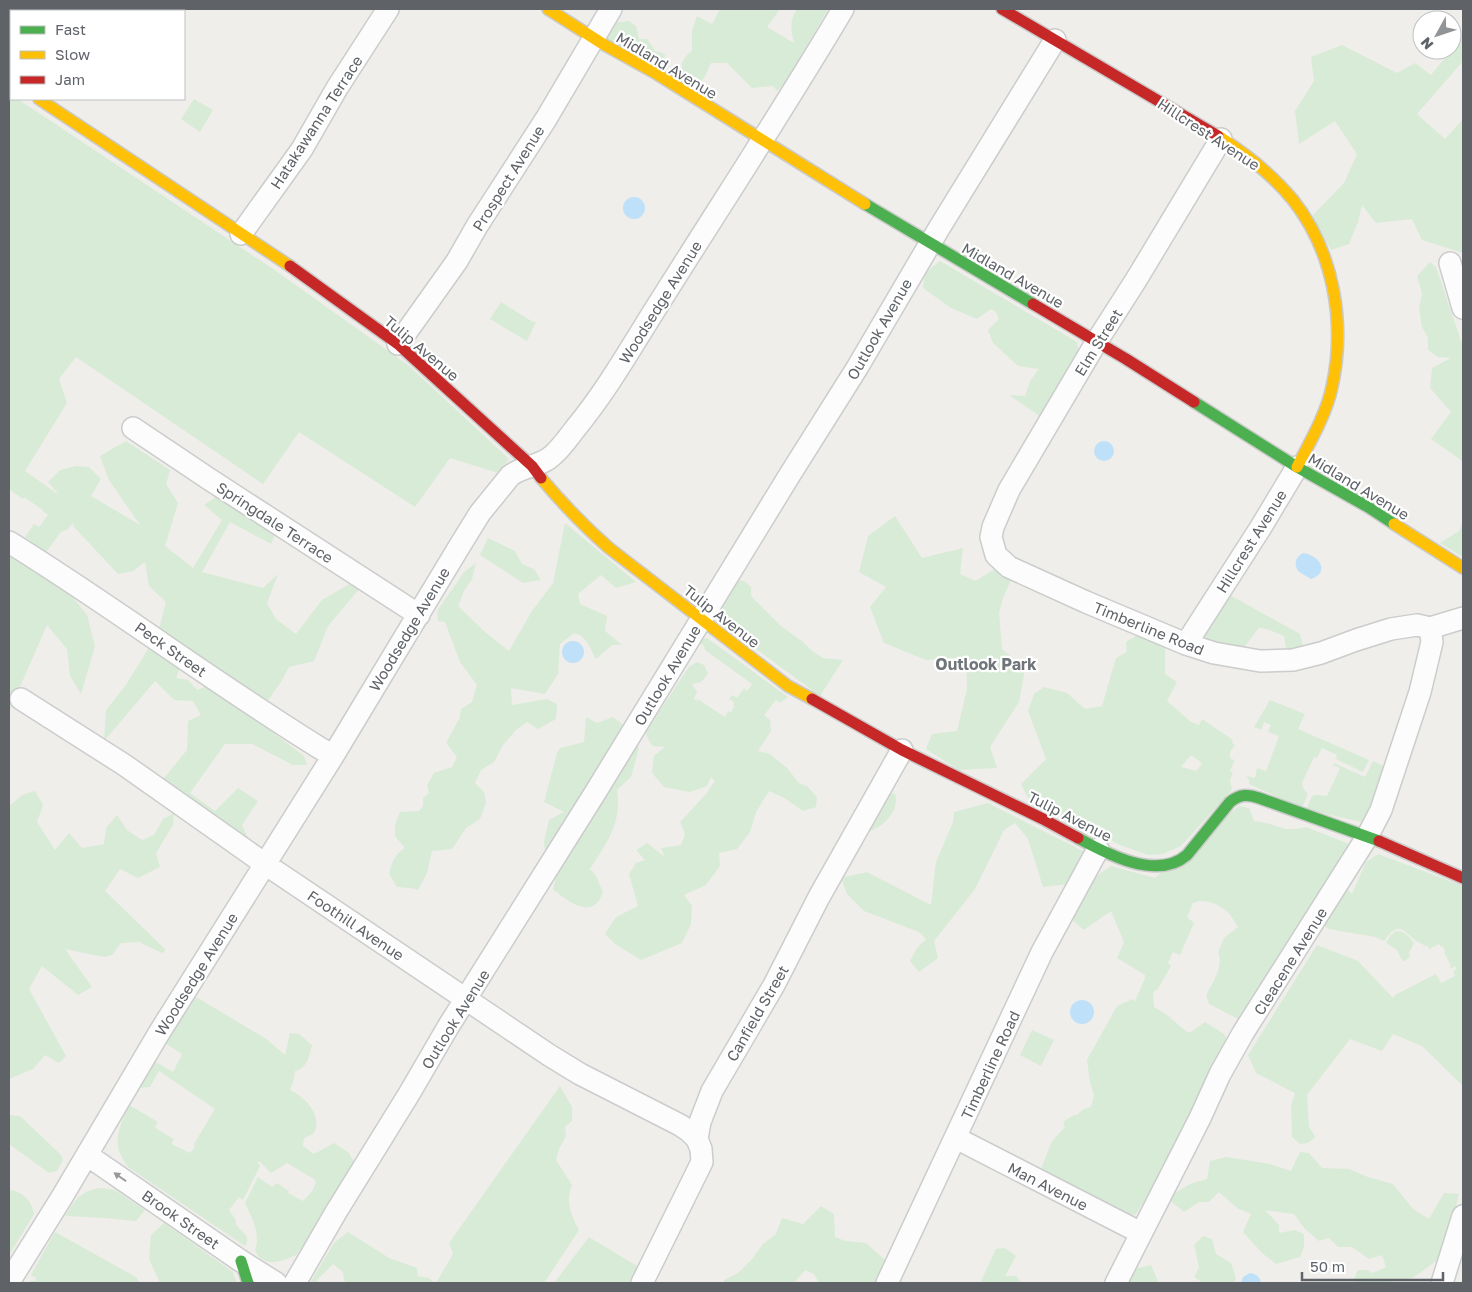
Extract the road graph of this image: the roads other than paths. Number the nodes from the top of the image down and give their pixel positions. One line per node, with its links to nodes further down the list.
1 (388, 9): 11 (street, Hatakawanna Terrace)
2 (548, 9): 6 (street, Midland Avenue)
3 (611, 9): 6 (street, Prospect Avenue)
4 (843, 9): 10 (street, Woodsedge Avenue)
5 (1002, 9): 7 (street, Hillcrest Avenue)
6 (594, 38): 10 (street, Midland Avenue); 16 (street, Prospect Avenue)
7 (1055, 40): 9 (street, Hillcrest Avenue); 12 (street, Outlook Avenue)
8 (40, 100): 11 (street, Tulip Avenue)
9 (1221, 139): 15 (street, Elm Street); 19 (street, Hillcrest Avenue)
10 (761, 140): 12 (street, Midland Avenue); 18 (street, Woodsedge Avenue)
11 (241, 234): 16 (street, Tulip Avenue)
12 (930, 243): 15 (street, Midland Avenue); 25 (street, Outlook Avenue)
13 (1450, 263): 14 (street)
14 (1463, 308)
15 (1097, 341): 19 (street, Midland Avenue); 21 (street, Elm Street)
16 (398, 344): 18 (street, Tulip Avenue)
17 (133, 428): 23 (street, Springdale Terrace)
18 (532, 466): 23 (street, Woodsedge Avenue); 25 (street, Tulip Avenue)
19 (1297, 467): 22 (street, Midland Avenue); 27 (street, Hillcrest Avenue)
20 (9, 542): 30 (street, Peck Street)
21 (994, 550): 27 (street, Timberline Road)
22 (1463, 568)
23 (419, 615): 30 (street, Woodsedge Avenue)
24 (1463, 618): 26 (street, Timberline Road)
25 (700, 620): 29 (street, Tulip Avenue); 35 (street, Outlook Avenue)
26 (1430, 628): 27 (street, Timberline Road); 31 (street, Cleacene Avenue)
27 (1186, 644)
28 (21, 699): 33 (street, Foothill Avenue)
29 (902, 750): 32 (street, Tulip Avenue); 37 (street, Canfield Street)
30 (333, 756): 33 (street, Woodsedge Avenue)
31 (1367, 837): 32 (street, Tulip Avenue); 34 (street, Tulip Avenue); 40 (street, Cleacene Avenue)
32 (1098, 849): 36 (street, Timberline Road)
33 (265, 864): 35 (street, Foothill Avenue); 38 (street, Woodsedge Avenue)
34 (1463, 878)
35 (466, 1000): 37 (street, Foothill Avenue); 45 (street, Outlook Avenue)
36 (956, 1138): 40 (street, Man Avenue); 47 (street, Timberline Road)
37 (697, 1139): 46 (street, Canfield Street)
38 (87, 1155): 41 (street, Brook Street, one-way to 38); 42 (street, Woodsedge Avenue)
39 (1463, 1216): 49 (street)
40 (1141, 1233): 48 (street, Cleacene Avenue)
41 (241, 1261): 43 (street); 44 (street, Brook Street)
42 (9, 1282)
43 (248, 1283)
44 (276, 1283)
45 (296, 1283)
46 (642, 1283)
47 (887, 1283)
48 (1116, 1283)
49 (1442, 1283)

